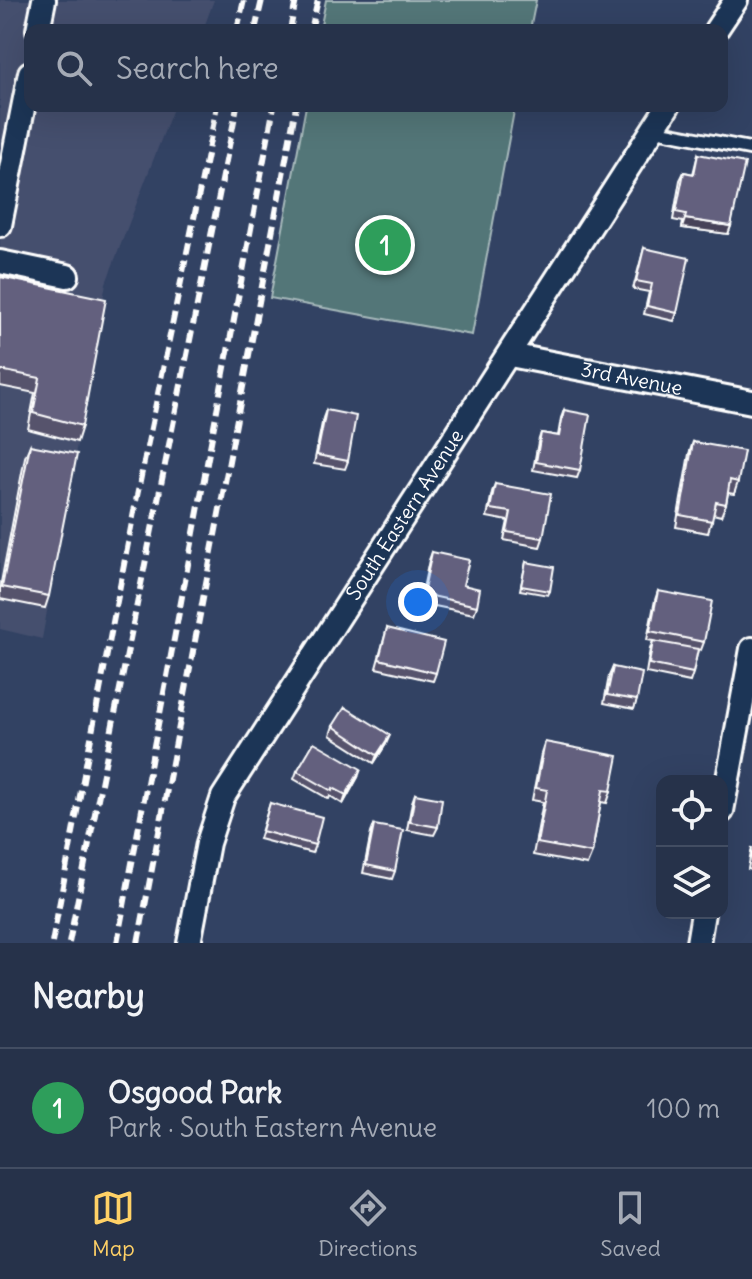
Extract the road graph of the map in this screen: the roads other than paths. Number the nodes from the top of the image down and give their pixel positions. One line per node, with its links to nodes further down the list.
1 (44, 0): 3 (street)
2 (736, 0): 4 (street)
3 (39, 24)
4 (720, 24)
5 (24, 103): 9 (street)
6 (664, 112): 7 (street, South Eastern Avenue)
7 (653, 130): 8 (lane); 12 (street, South Eastern Avenue)
8 (752, 149)
9 (0, 225)
10 (0, 262): 11 (street)
11 (67, 276)
12 (510, 355): 13 (street, 3rd Avenue); 17 (street, South Eastern Avenue)
13 (752, 402)
14 (752, 649): 15 (street)
15 (728, 779)
16 (702, 919): 18 (street)
17 (189, 943)
18 (698, 943)

